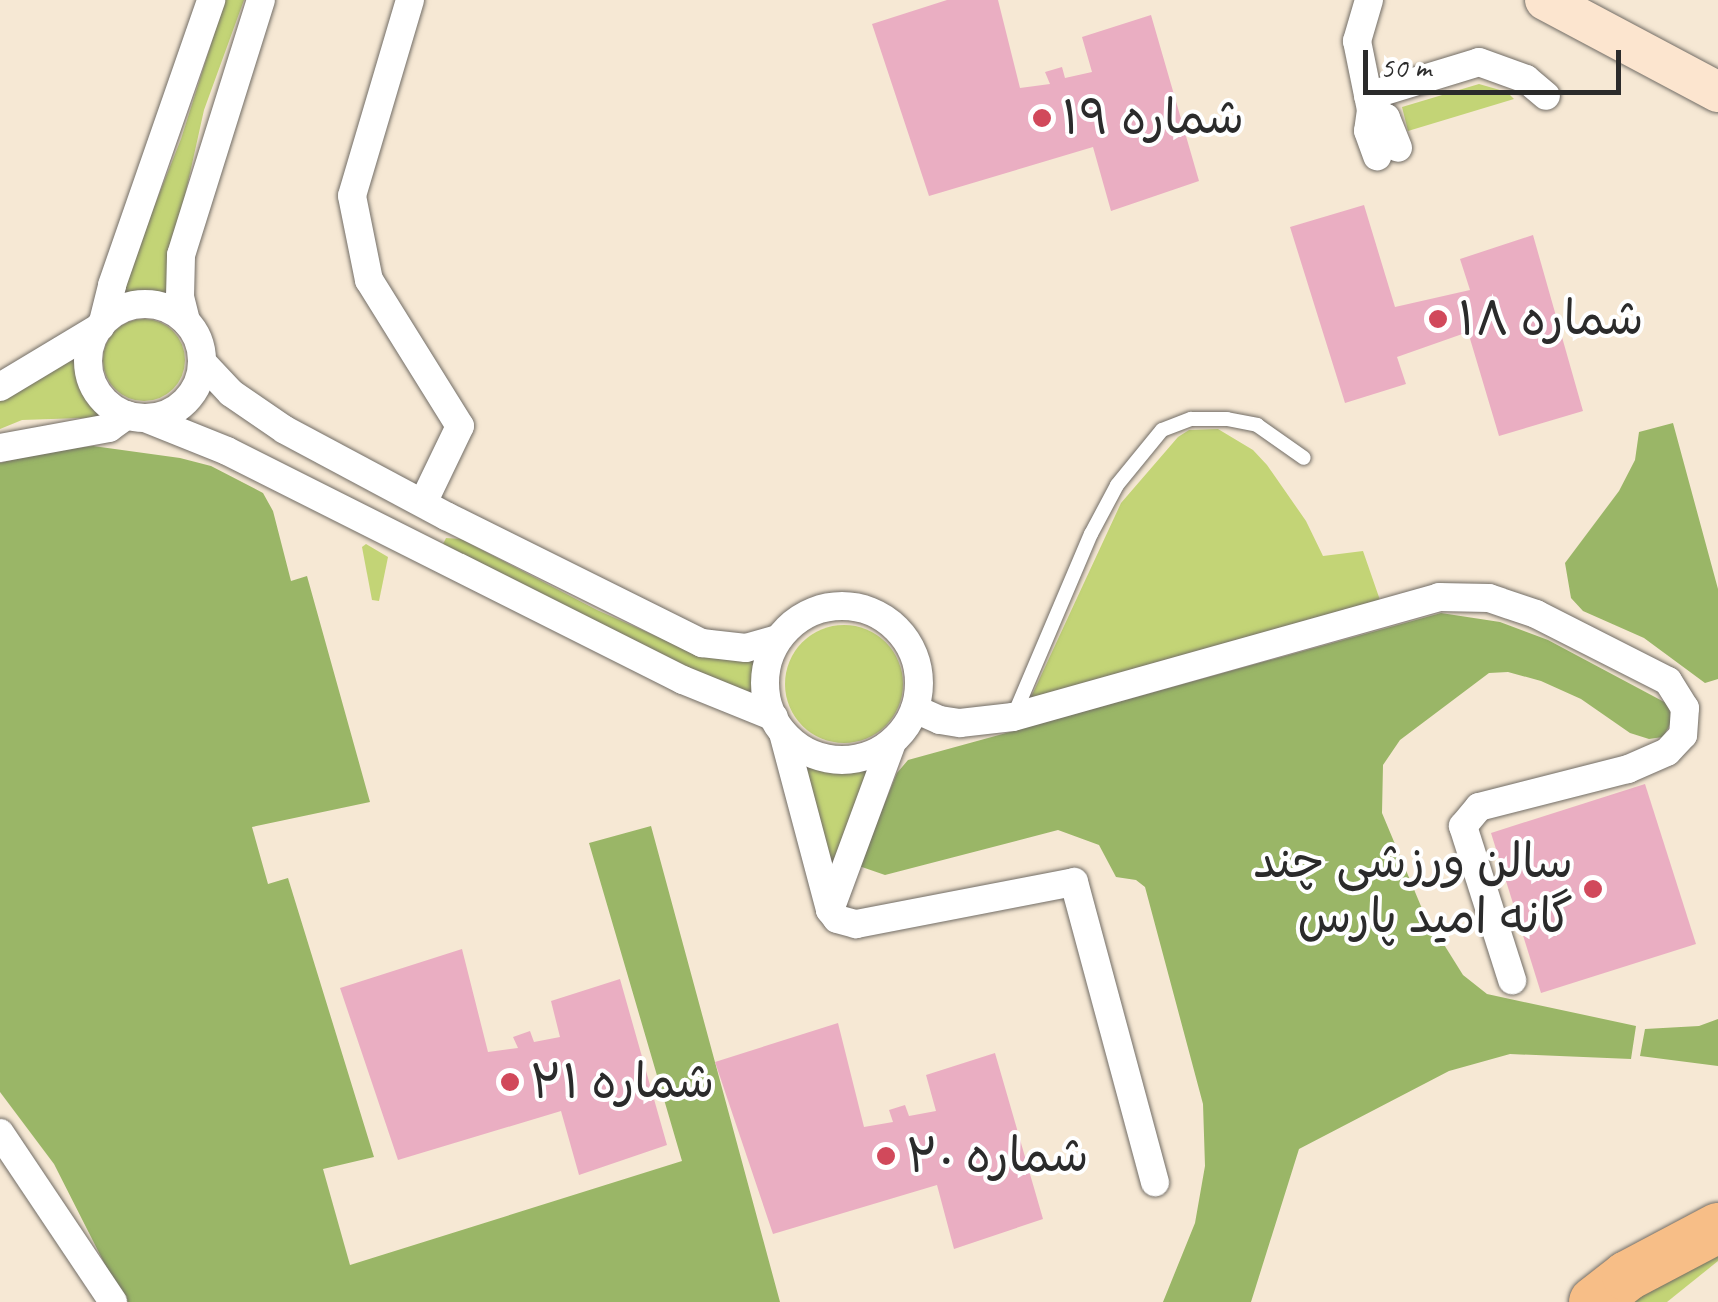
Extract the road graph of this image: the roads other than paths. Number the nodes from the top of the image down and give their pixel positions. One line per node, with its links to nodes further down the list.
1 (211, 0): 11 (street)
2 (261, 0): 10 (street)
3 (410, 0): 17 (street)
4 (1369, 0): 8 (street)
5 (1545, 0): 6 (main road)
6 (1718, 92)
7 (1546, 96): 8 (street)
8 (1370, 103): 9 (street)
9 (1387, 152)
10 (186, 321): 11 (street); 12 (street)
11 (101, 325): 13 (street); 14 (street)
12 (202, 362): 14 (street); 17 (street)
13 (0, 386)
14 (136, 417): 15 (street); 21 (street)
15 (0, 448)
16 (1304, 458): 20 (lane)
17 (423, 503): 18 (street)
18 (778, 639): 19 (street); 21 (street)
19 (915, 709): 20 (street); 22 (street)
20 (1013, 717): 24 (street)
21 (779, 725): 22 (street); 23 (street)
22 (892, 742): 23 (street)
23 (830, 910): 26 (street)
24 (1512, 980)
25 (0, 1133): 28 (street)
26 (1155, 1182)
27 (1718, 1228): 29 (highway)
28 (113, 1302)
29 (1594, 1302)

